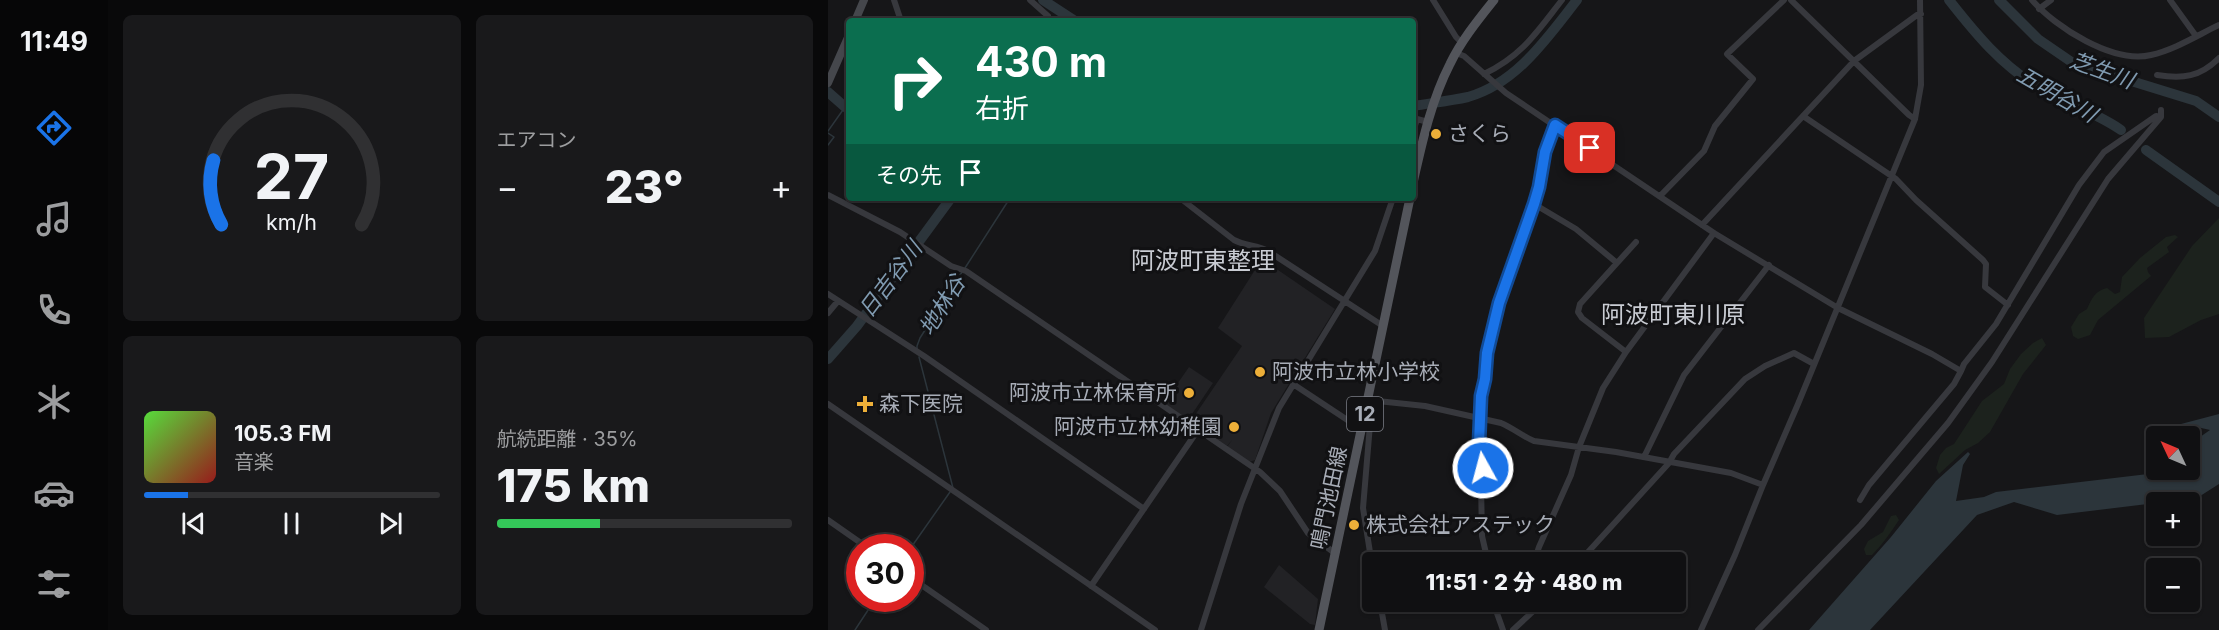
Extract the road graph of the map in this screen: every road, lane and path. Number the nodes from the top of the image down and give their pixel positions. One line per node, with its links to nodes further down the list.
1 (864, 0): 15 (street)
2 (894, 0): 16 (street)
3 (1030, 0): 17 (street)
4 (1433, 0): 21 (street)
5 (1494, 0): 21 (main road)
6 (1562, 0): 25 (street)
7 (1784, 0): 36 (street)
8 (1791, 0): 24 (street)
9 (1920, 0): 14 (street)
10 (2032, 0): 13 (street)
11 (2051, 0): 13 (street)
12 (2170, 0): 19 (street)
13 (2039, 9): 19 (street)
14 (1921, 15): 24 (street); 30 (street)
15 (856, 18)
16 (900, 18)
17 (1046, 18)
18 (2219, 25): 19 (street)
19 (2196, 36)
20 (846, 42): 27 (street)
21 (1462, 43): 22 (main road)
22 (1456, 53): 25 (street); 29 (main road)
23 (2219, 58): 26 (street)
24 (1854, 61): 28 (street); 30 (street)
25 (1485, 75): 32 (street)
26 (2157, 75)
27 (828, 83)
28 (1803, 116): 34 (street); 41 (street)
29 (1429, 118): 31 (street); 33 (main road)
30 (1915, 118): 34 (street)
31 (1416, 122)
32 (1555, 125): 36 (street); 40 (street)
33 (1416, 171)
34 (1892, 176): 49 (street); 50 (street)
35 (828, 195): 61 (street)
36 (1660, 196): 41 (street)
37 (1184, 201): 48 (street)
38 (1392, 201): 48 (street)
39 (1409, 201): 52 (main road, 鳴門池田線 / 12)
40 (1534, 204): 44 (street); 59 (street)
41 (1702, 225): 42 (street)
42 (1714, 233): 45 (street); 53 (street)
43 (1636, 242): 44 (street)
44 (1617, 262): 53 (street)
45 (1768, 265): 50 (street); 63 (street)
46 (828, 294): 47 (street)
47 (838, 301): 51 (street); 68 (street)
48 (1344, 302): 52 (street); 56 (street)
49 (2007, 305): 55 (street); 89 (street)
50 (1838, 308): 54 (street); 55 (street)
51 (828, 313)
52 (1383, 327): 57 (main road, 鳴門池田線 / 12)
53 (1626, 352): 62 (street)
54 (1814, 364): 64 (street); 66 (street)
55 (1960, 371): 67 (street)
56 (1293, 384): 60 (street); 65 (street)
57 (1370, 401): 59 (street); 60 (main road, 鳴門池田線 / 12); 71 (street)
58 (828, 404): 76 (street)
59 (1480, 418): 62 (street); 72 (street)
60 (1361, 429): 75 (main road, 鳴門池田線 / 12)
61 (1198, 430): 65 (street); 68 (street)
62 (1580, 447): 63 (street); 73 (street)
63 (1644, 457): 64 (street)
64 (1669, 463): 66 (street); 74 (street)
65 (1255, 469): 75 (street); 83 (street)
66 (1762, 485): 88 (street)
67 (1860, 500)
68 (1144, 509): 76 (street)
69 (828, 520): 70 (street)
70 (848, 534)
71 (1370, 552)
72 (1486, 552)
73 (1537, 552)
74 (1588, 552)
75 (1336, 554): 84 (main road, 鳴門池田線 / 12)
76 (1091, 586): 82 (street)
77 (924, 587): 81 (street)
78 (1382, 612): 85 (street)
79 (1498, 612): 86 (street)
80 (1532, 612): 87 (street)
81 (986, 630)
82 (1155, 630)
83 (1201, 630)
84 (1319, 630)
85 (1385, 630)
86 (1503, 630)
87 (1513, 630)
88 (1701, 630)
89 (1758, 630)

